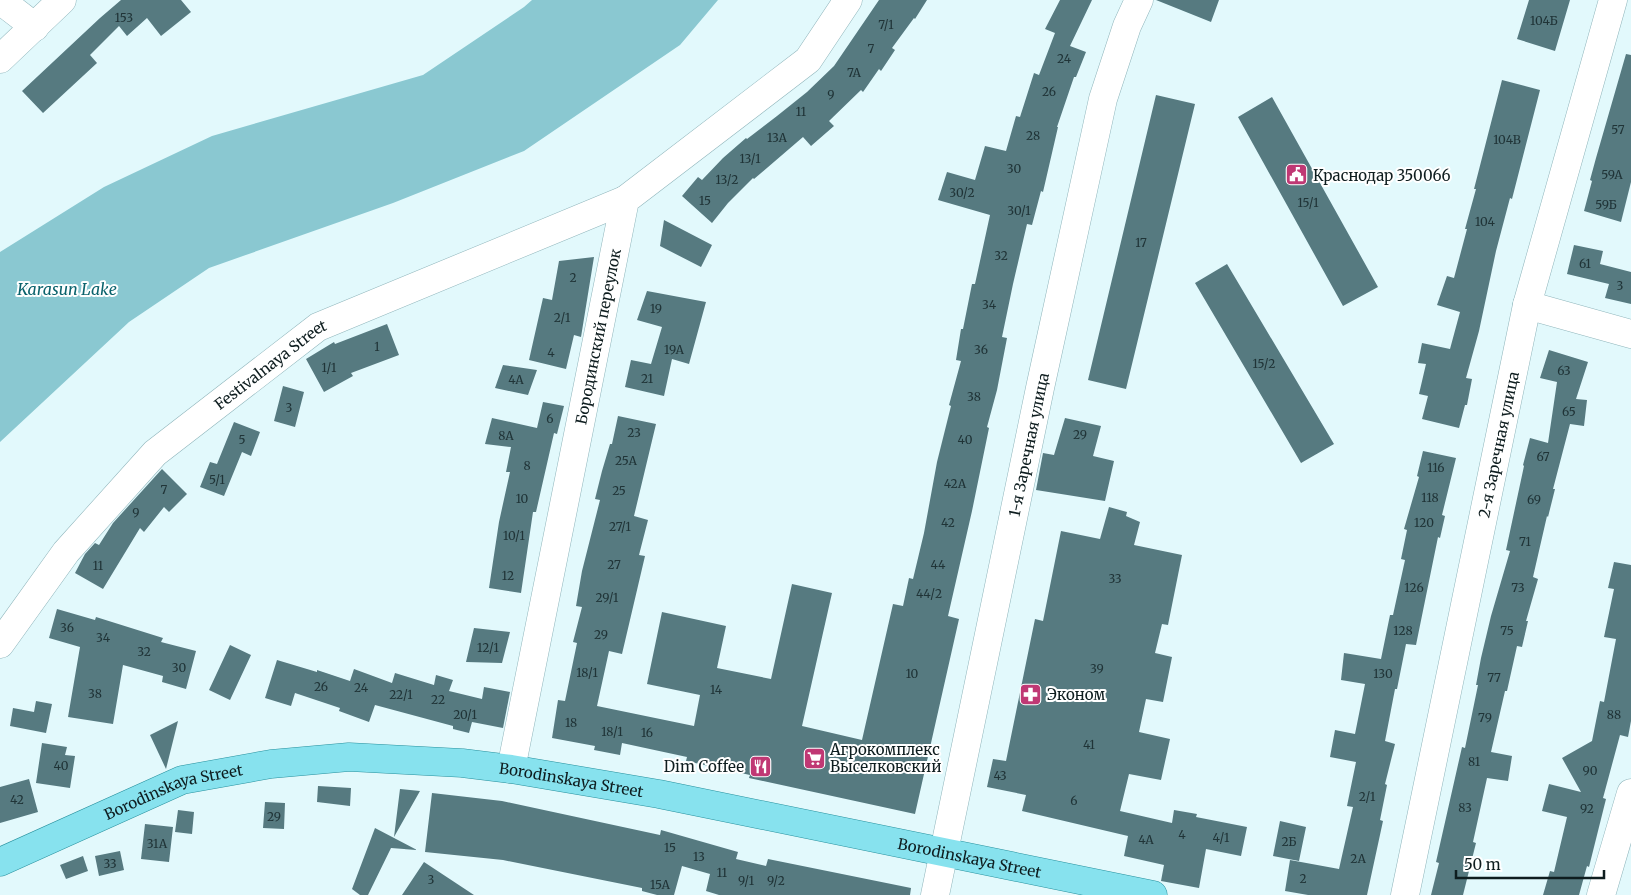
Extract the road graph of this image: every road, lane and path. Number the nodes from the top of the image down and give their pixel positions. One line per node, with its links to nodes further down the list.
1 (0, 0): 6 (street)
2 (62, 0): 6 (street)
3 (848, 0): 8 (street)
4 (1139, 0): 14 (street, 1-я Заречная улица)
5 (1613, 0): 9 (street, 2-я Заречная улица)
6 (34, 27): 7 (street)
7 (0, 59)
8 (625, 200): 11 (street, Festivalnaya Street); 12 (street, Бородинский переулок)
9 (1527, 305): 10 (street); 18 (street, 2-я Заречная улица)
10 (1631, 334)
11 (0, 644)
12 (510, 769): 14 (main road, Borodinskaya Street); 15 (main road, Borodinskaya Street)
13 (1631, 794): 19 (street)
14 (945, 853): 16 (street, 1-я Заречная улица); 17 (main road, Borodinskaya Street)
15 (0, 862)
16 (935, 895)
17 (1152, 895)
18 (1405, 895)
19 (1601, 895)

